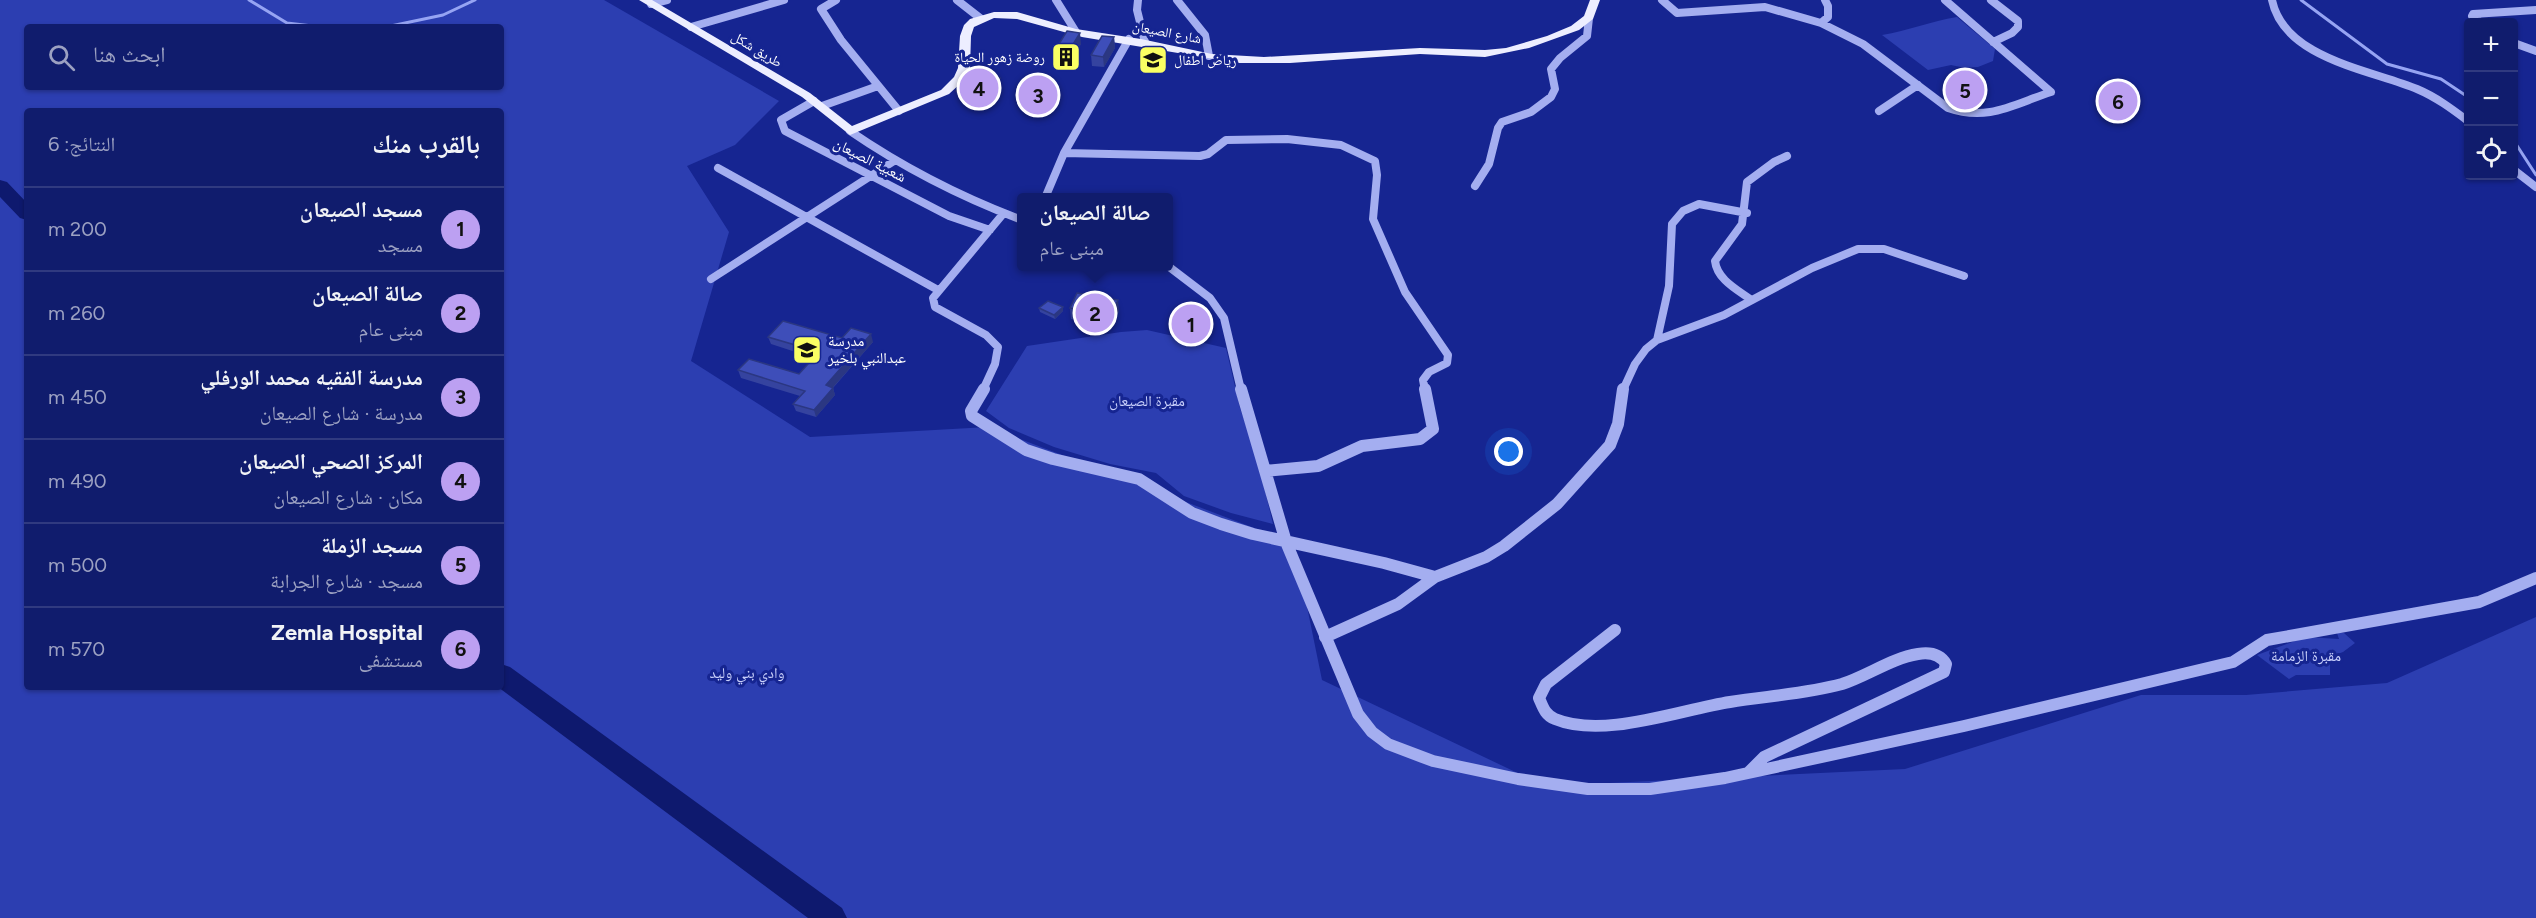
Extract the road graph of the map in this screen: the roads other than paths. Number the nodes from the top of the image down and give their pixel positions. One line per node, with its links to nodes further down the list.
1 (668, 0): 14 (street)
2 (784, 0): 22 (street)
3 (836, 0): 31 (street)
4 (957, 0): 18 (street)
5 (1056, 0): 23 (street)
6 (1138, 0): 25 (street)
7 (1177, 0): 29 (street)
8 (1595, 0): 19 (main road)
9 (1662, 0): 17 (street)
10 (1825, 0): 21 (street)
11 (1945, 0): 26 (street)
12 (1991, 0): 26 (street)
13 (2272, 0): 35 (street)
14 (647, 2): 22 (main road, طريق شكل)
15 (1786, 2): 17 (street)
16 (2536, 10): 20 (street)
17 (1787, 13): 21 (street)
18 (980, 18): 23 (main road, شارع الصيعان); 33 (main road)
19 (1589, 18): 29 (main road, شارع الصيعان); 43 (street)
20 (2475, 18)
21 (1821, 23): 30 (street)
22 (691, 27): 32 (main road, طريق شكل)
23 (1076, 32): 24 (main road, شارع الصيعان)
24 (1129, 39): 25 (main road, شارع الصيعان); 37 (street)
25 (1144, 42): 29 (main road, شارع الصيعان)
26 (1993, 42): 30 (street)
27 (2518, 44): 28 (street)
28 (2536, 51)
29 (1209, 56)
30 (1918, 85): 34 (street)
31 (878, 86): 32 (street); 33 (street)
32 (818, 103): 36 (main road, طريق شكل); 42 (street, شعبية الصيعان)
33 (899, 111): 36 (main road)
34 (1879, 111)
35 (2464, 117)
36 (850, 131): 39 (street)
37 (1064, 153): 45 (street); 57 (street)
38 (1787, 156): 46 (street)
39 (894, 161): 42 (street); 47 (street)
40 (718, 168): 48 (street)
41 (2518, 173): 44 (street)
42 (871, 176): 48 (street); 50 (street, شعبية الصيعان)
43 (1474, 186)
44 (2536, 187)
45 (1047, 193)
46 (1747, 213): 55 (street); 56 (street)
47 (1003, 214): 49 (street); 50 (street)
48 (805, 218): 53 (street); 54 (street)
49 (1017, 218)
50 (990, 230): 54 (street)
51 (1173, 271): 57 (street)
52 (1964, 276): 55 (street)
53 (711, 279)
54 (938, 290): 58 (street)
55 (1750, 299): 56 (street)
56 (1657, 340): 59 (street)
57 (1265, 471): 58 (street)
58 (1286, 542): 59 (street); 62 (street)
59 (1435, 577): 62 (street)
60 (2536, 578): 63 (street)
61 (1615, 630): 63 (street)
62 (1325, 637): 63 (street)
63 (1748, 773)

